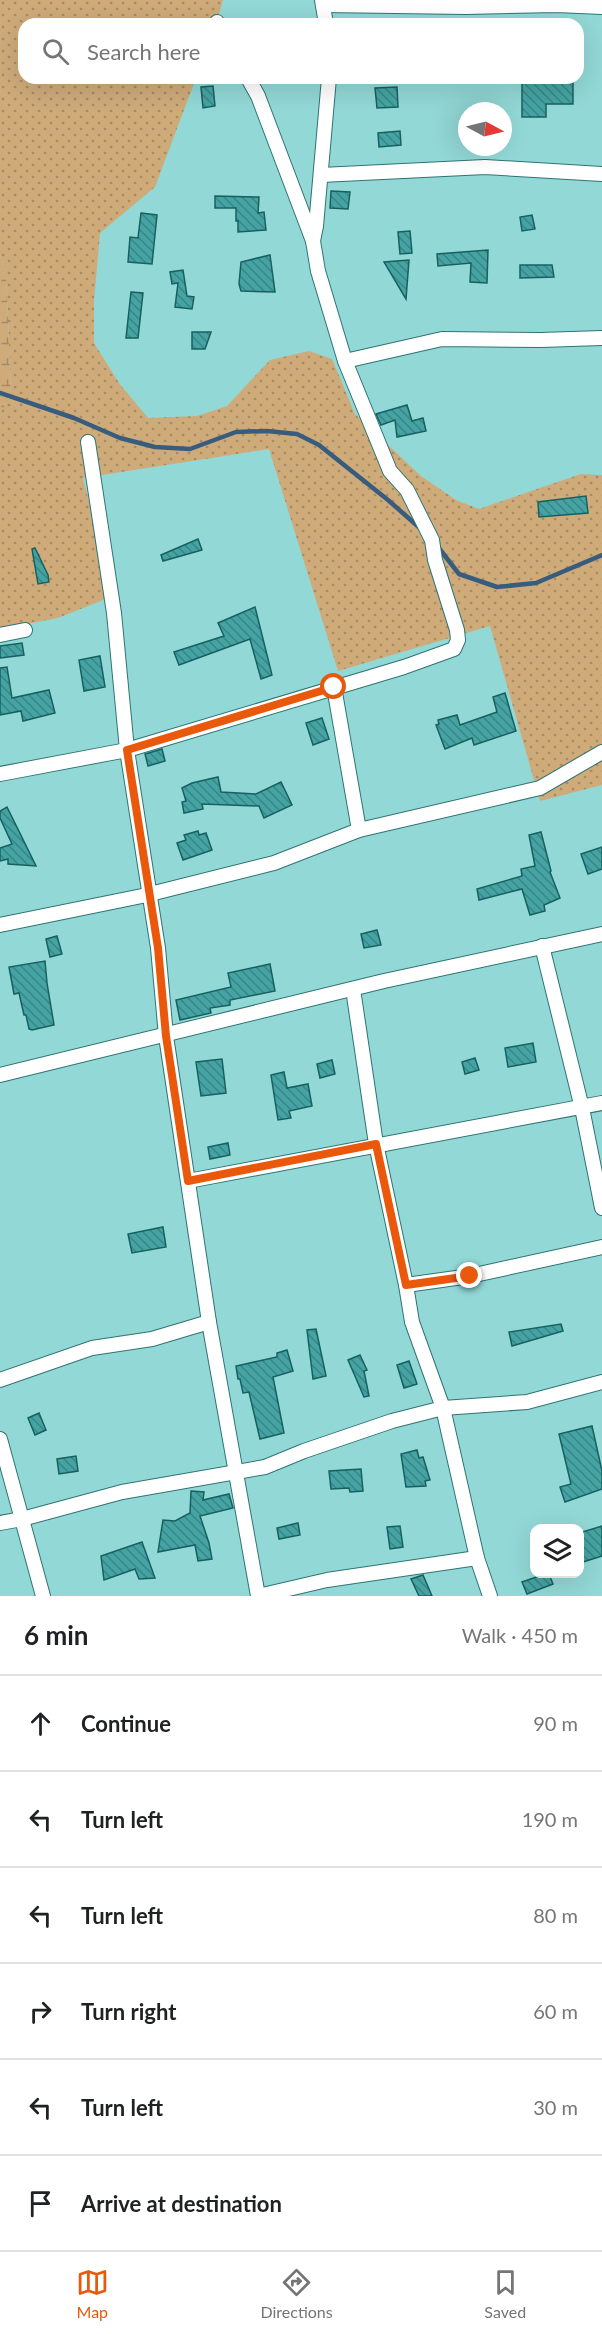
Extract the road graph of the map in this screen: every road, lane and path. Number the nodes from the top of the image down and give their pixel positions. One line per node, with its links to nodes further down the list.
1 (323, 2): 2 (street); 3 (street)
2 (602, 7)
3 (325, 18)
4 (251, 84): 8 (street)
5 (329, 84): 7 (street)
6 (602, 174): 7 (street)
7 (321, 175): 8 (street)
8 (313, 241): 10 (street)
9 (602, 338): 10 (street)
10 (345, 361): 14 (street)
11 (88, 442): 15 (street)
12 (25, 630): 13 (street)
13 (0, 635)
14 (334, 687): 15 (street); 18 (street)
15 (127, 750): 17 (street); 19 (street)
16 (602, 752): 18 (street)
17 (0, 774)
18 (359, 830): 19 (street)
19 (149, 894): 20 (street); 24 (street)
20 (0, 925)
21 (602, 933): 22 (street)
22 (542, 946): 23 (street); 27 (street)
23 (353, 989): 24 (street); 28 (street)
24 (166, 1036): 25 (street); 29 (street)
25 (0, 1075)
26 (602, 1103): 27 (street)
27 (582, 1108): 28 (street); 30 (street)
28 (376, 1144): 29 (street); 32 (street)
29 (188, 1181): 33 (street)
30 (602, 1208)
31 (602, 1247): 32 (street)
32 (406, 1285): 36 (street)
33 (209, 1322): 34 (street); 38 (street)
34 (0, 1380)
35 (602, 1382): 36 (street)
36 (443, 1408): 38 (street); 41 (street)
37 (0, 1439): 39 (street)
38 (235, 1474): 39 (street); 43 (street)
39 (22, 1520): 40 (street); 42 (street)
40 (0, 1523)
41 (477, 1558): 43 (street); 44 (street)
42 (43, 1596)
43 (258, 1596)
44 (490, 1596)

